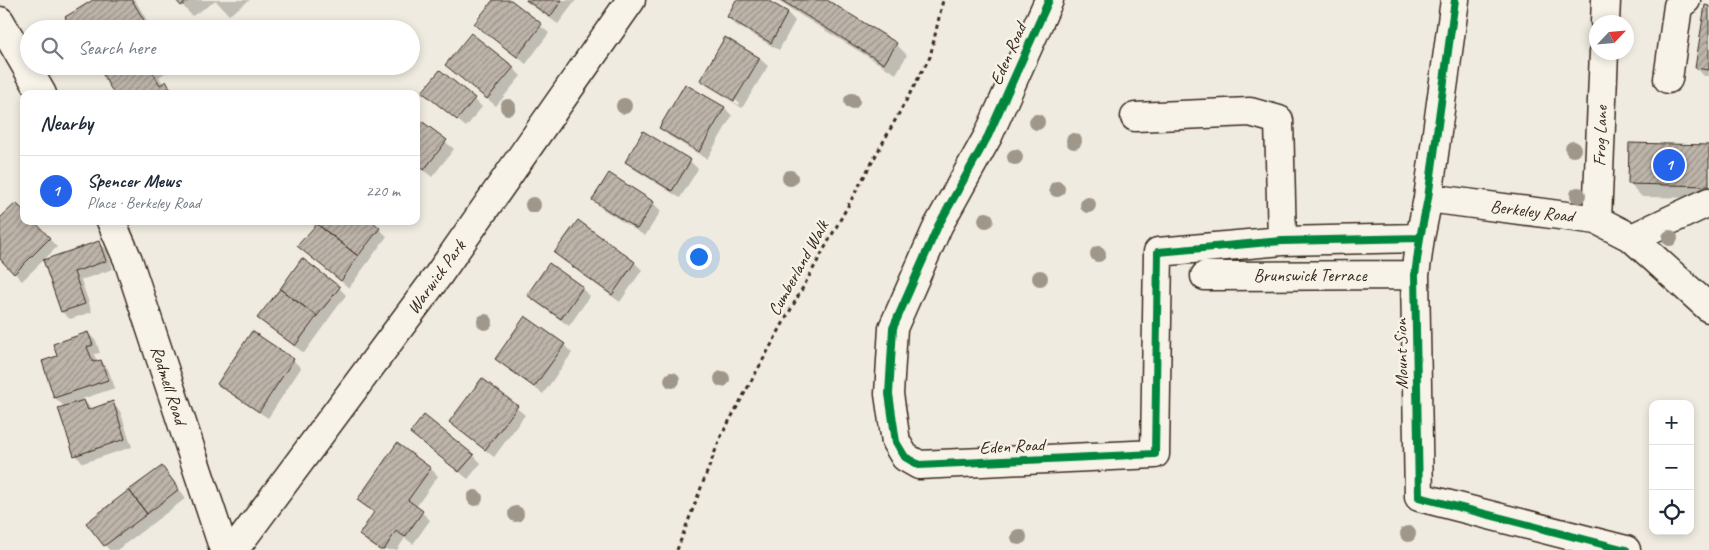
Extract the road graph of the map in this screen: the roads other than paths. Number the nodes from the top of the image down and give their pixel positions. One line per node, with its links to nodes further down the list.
1 (632, 0): 26 (street, Warwick Park)
2 (1049, 0): 20 (street, Eden Road)
3 (1455, 0): 14 (street, Mount Sion)
4 (1606, 0): 6 (street)
5 (1686, 0): 11 (street)
6 (1605, 15)
7 (0, 21): 8 (street)
8 (20, 56)
9 (1604, 60): 16 (street, Frog Lane)
10 (31, 75): 12 (street)
11 (1668, 79)
12 (40, 90)
13 (1135, 117): 20 (street)
14 (1428, 198): 16 (street, Berkeley Road); 18 (street, Mount Sion)
15 (1709, 202): 19 (street)
16 (1597, 220): 19 (street, Berkeley Road)
17 (113, 225): 25 (street, Rodmell Road)
18 (1420, 238): 20 (street, Eden Road); 21 (street, Mount Sion)
19 (1632, 238): 23 (street, Berkeley Road)
20 (1282, 241)
21 (1415, 275): 22 (street, Brunswick Terrace); 24 (street, Mount Sion)
22 (1205, 276)
23 (1709, 308)
24 (1583, 544): 27 (street, Mount Sion)
25 (224, 550)
26 (234, 550)
27 (1626, 550)

